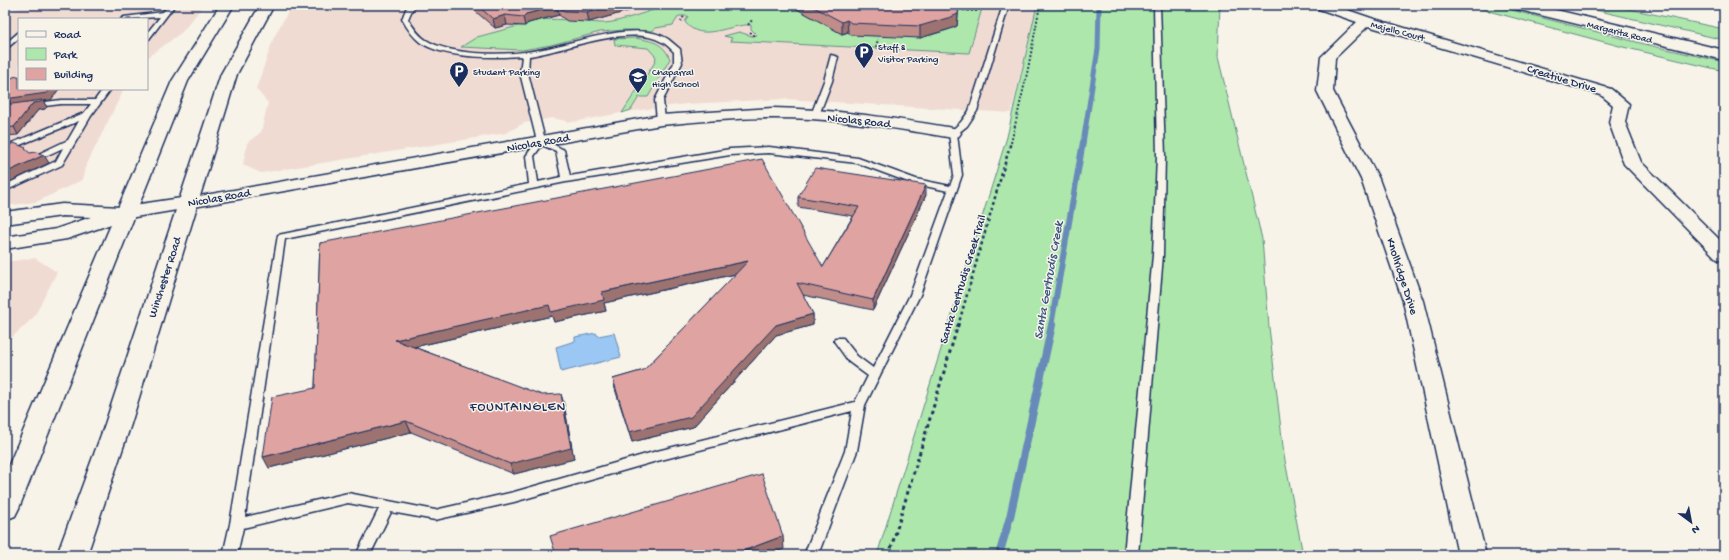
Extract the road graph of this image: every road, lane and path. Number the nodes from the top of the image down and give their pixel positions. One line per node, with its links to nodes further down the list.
1 (172, 5): 13 (lane)
2 (227, 5): 48 (main road)
3 (267, 5): 47 (main road, Winchester Road)
4 (414, 5): 29 (lane)
5 (1006, 5): 38 (lane)
6 (1040, 5): 62 (path, Santa Gertrudis Creek Trail)
7 (1156, 5): 63 (lane)
8 (1321, 5): 17 (street, Majello Court)
9 (1517, 5): 30 (main road, Margarita Road)
10 (1557, 5): 26 (main road, Margarita Road)
11 (963, 10): 12 (path)
12 (978, 11)
13 (165, 14): 15 (lane); 23 (lane)
14 (684, 16): 18 (path)
15 (132, 18)
16 (753, 19): 19 (path)
17 (1366, 21): 25 (street, Majello Court); 64 (street, Knollridge Drive)
18 (681, 22)
19 (748, 25)
20 (750, 32): 22 (path)
21 (18, 35): 28 (lane)
22 (755, 36)
23 (148, 37)
24 (878, 39): 27 (path)
25 (1430, 39): 51 (street, Creative Drive)
26 (1724, 44)
27 (876, 47)
28 (5, 48)
29 (526, 54): 37 (lane); 39 (lane)
30 (1724, 55)
31 (834, 58): 36 (lane)
32 (106, 90): 33 (lane)
33 (97, 102): 34 (lane); 35 (lane)
34 (5, 108)
35 (87, 115): 40 (lane); 41 (lane)
36 (815, 115): 37 (street, Nicolas Road); 38 (street, Nicolas Road)
37 (661, 120): 39 (street, Nicolas Road)
38 (953, 133): 46 (lane)
39 (541, 141): 43 (lane); 44 (lane); 47 (street, Nicolas Road)
40 (71, 142): 42 (lane); 45 (lane)
41 (5, 149)
42 (36, 157)
43 (566, 179): 44 (lane); 46 (lane)
44 (534, 185): 57 (lane)
45 (5, 188)
46 (953, 189): 53 (lane)
47 (188, 203): 48 (main road, Nicolas Road); 58 (main road, Winchester Road)
48 (125, 212): 49 (main road, Nicolas Road); 50 (main road, Nicolas Road); 56 (main road)
49 (5, 218)
50 (5, 243)
51 (1724, 255)
52 (839, 341): 53 (lane)
53 (875, 375): 54 (lane)
54 (859, 406): 55 (lane); 61 (lane)
55 (387, 506): 57 (lane); 60 (lane)
56 (5, 508)
57 (237, 524): 59 (lane)
58 (72, 555)
59 (230, 555)
60 (363, 555)
61 (811, 555)
62 (889, 555)
63 (1131, 555)
64 (1472, 555)

